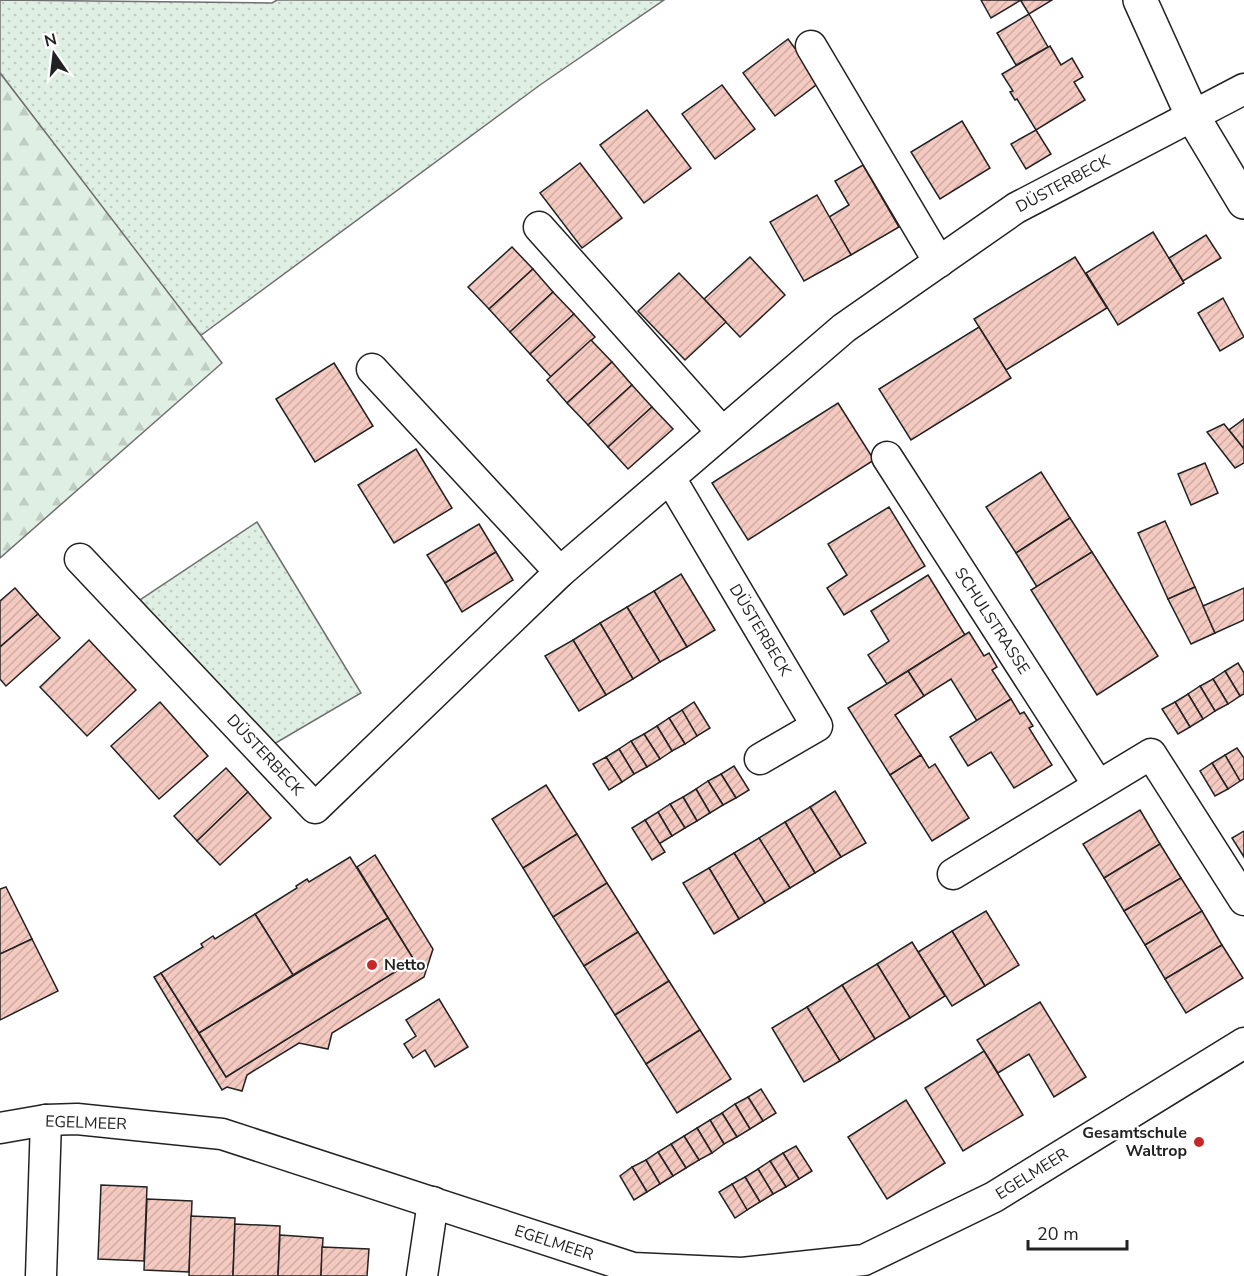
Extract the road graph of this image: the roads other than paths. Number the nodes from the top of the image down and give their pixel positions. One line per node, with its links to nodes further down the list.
1 (1140, 0): 4 (street)
2 (811, 46): 7 (street)
3 (1244, 89): 4 (street, DÜSTERBECK)
4 (1193, 117): 5 (street); 7 (street, DÜSTERBECK)
5 (1244, 202)
6 (539, 227): 9 (street)
7 (939, 262): 9 (street, DÜSTERBECK)
8 (372, 369): 13 (street)
9 (722, 432): 11 (street, DÜSTERBECK)
10 (887, 457): 15 (street, SCHULSTRASSE)
11 (670, 478): 13 (street, DÜSTERBECK); 14 (street, DÜSTERBECK)
12 (80, 559): 13 (street, DÜSTERBECK)
13 (560, 572)
14 (760, 759)
15 (1098, 785): 16 (street); 17 (street)
16 (953, 874)
17 (1244, 900)
18 (1244, 1042): 22 (street, EGELMEER)
19 (46, 1120): 20 (street, EGELMEER); 21 (street, EGELMEER); 23 (street)
20 (0, 1128)
21 (433, 1202): 22 (street, EGELMEER); 24 (street)
22 (869, 1268)
23 (41, 1276)
24 (422, 1276)

